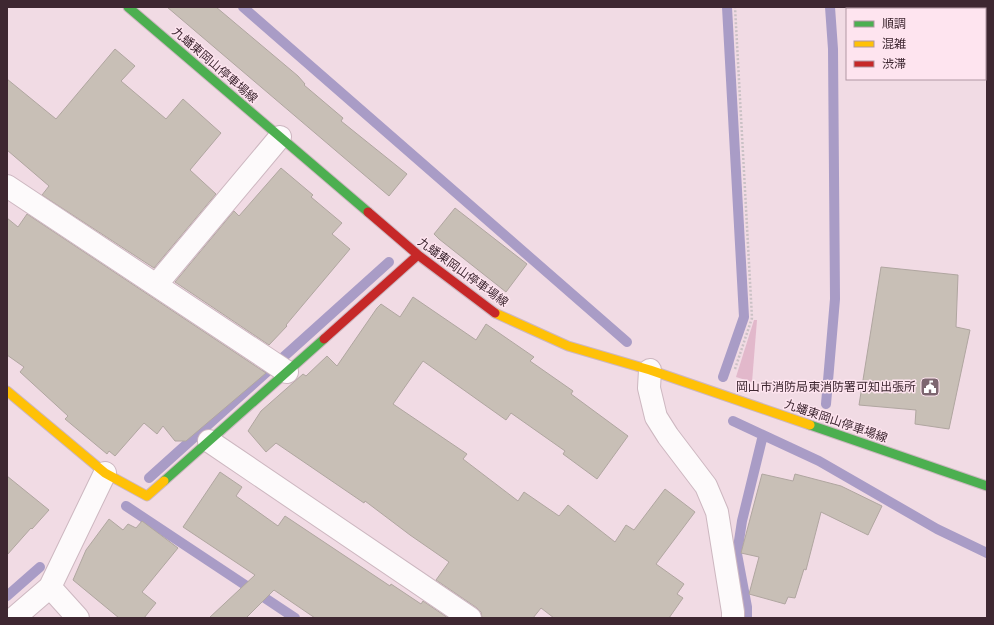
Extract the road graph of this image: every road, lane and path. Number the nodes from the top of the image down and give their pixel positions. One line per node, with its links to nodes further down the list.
1 (128, 7): 3 (main road, 九蟠東岡山停車場線)
2 (736, 7): 10 (path)
3 (280, 137): 5 (main road, 九蟠東岡山停車場線); 6 (street)
4 (7, 186): 6 (street)
5 (418, 255): 7 (main road); 8 (main road, 九蟠東岡山停車場線)
6 (156, 285): 7 (street)
7 (279, 367): 11 (main road)
8 (650, 370): 10 (main road, 九蟠東岡山停車場線); 18 (street)
9 (7, 391): 12 (main road)
10 (725, 396): 13 (main road, 九蟠東岡山停車場線)
11 (210, 441): 12 (main road); 17 (street)
12 (105, 473): 14 (street)
13 (987, 486)
14 (50, 587): 15 (street); 16 (street)
15 (14, 618)
16 (78, 618)
17 (470, 618)
18 (733, 618)

